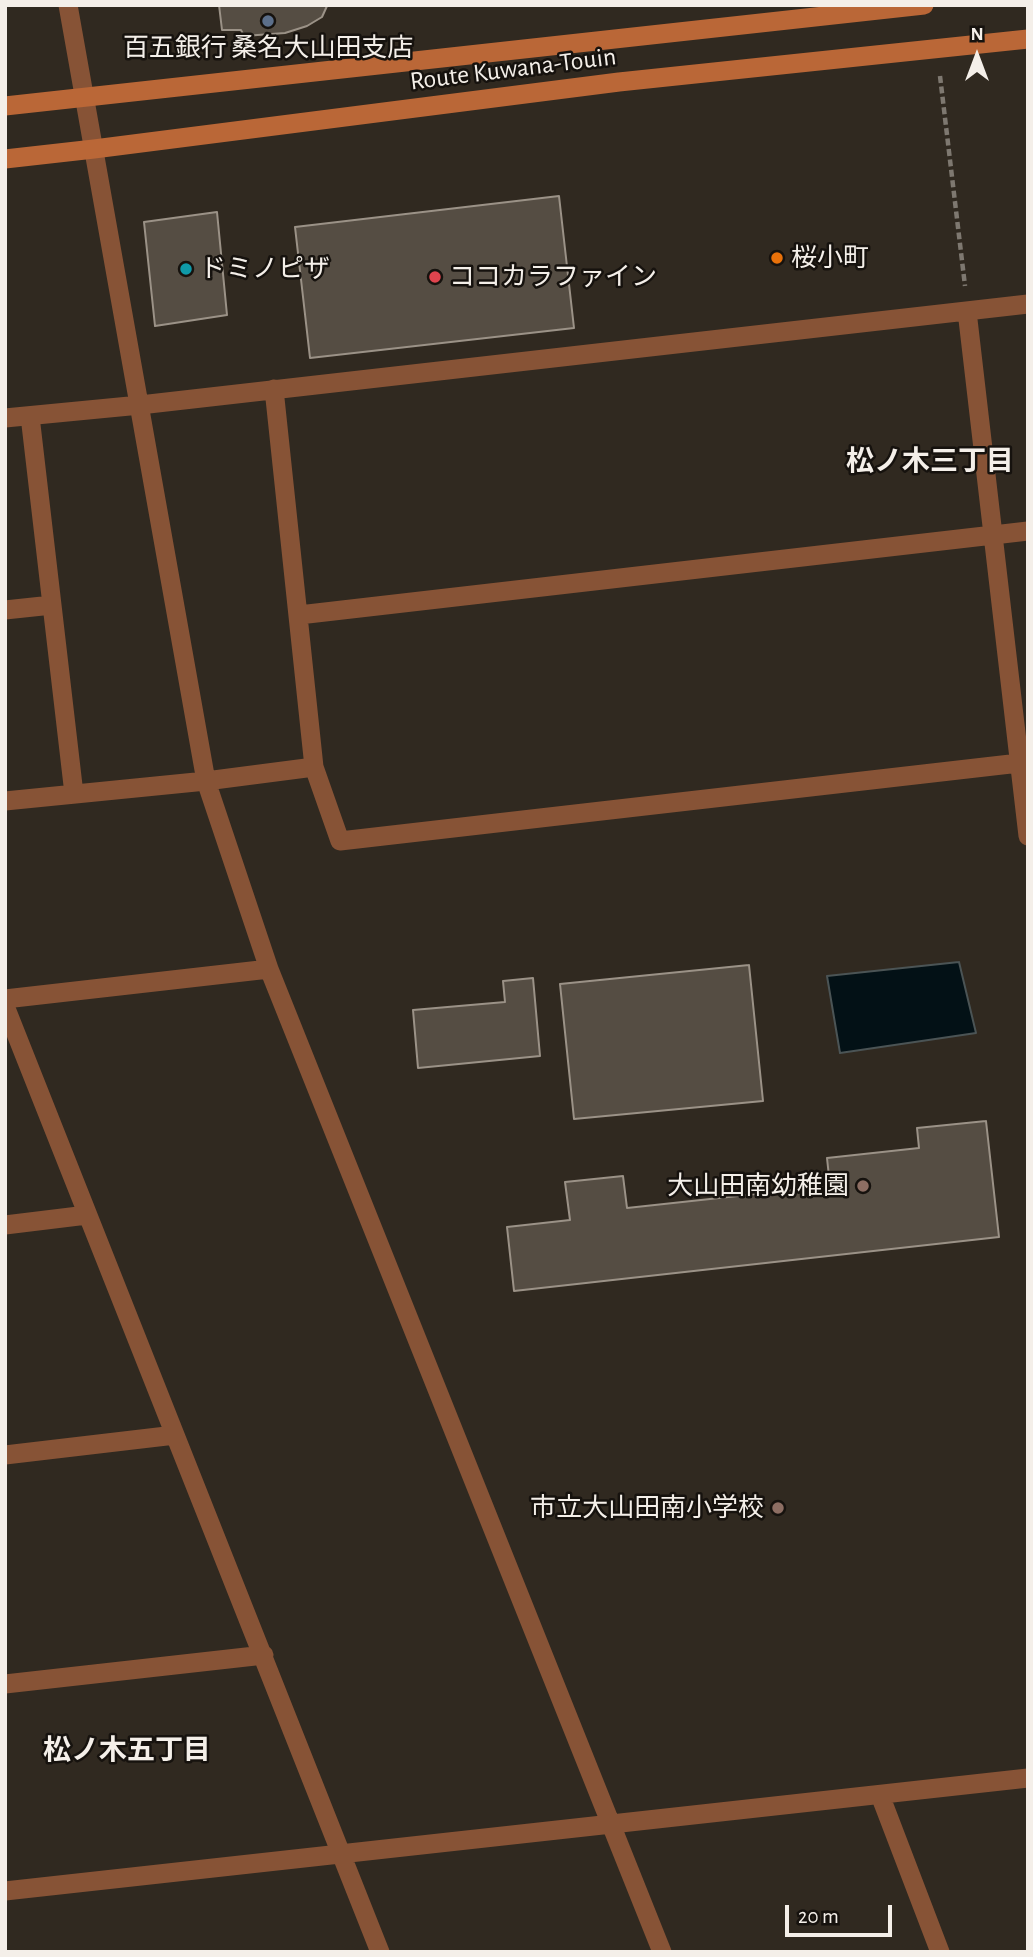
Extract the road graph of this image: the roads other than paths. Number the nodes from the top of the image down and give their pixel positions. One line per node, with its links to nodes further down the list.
1 (68, 5): 4 (street)
2 (924, 5): 4 (main road, Route Kuwana-Touin)
3 (1028, 39): 6 (main road, Route Kuwana-Touin)
4 (84, 97): 5 (main road, Route Kuwana-Touin); 6 (street)
5 (5, 106)
6 (94, 149): 7 (main road, Route Kuwana-Touin); 11 (street)
7 (5, 159)
8 (1028, 304): 9 (street)
9 (967, 311): 10 (street); 15 (street)
10 (274, 389): 11 (street); 18 (street)
11 (140, 405): 12 (street); 21 (street)
12 (30, 416): 13 (street); 16 (street)
13 (5, 418)
14 (1028, 531): 15 (street)
15 (993, 534): 18 (street); 19 (street)
16 (52, 605): 17 (street); 22 (street)
17 (5, 610)
18 (299, 615): 20 (street)
19 (1024, 763): 20 (street); 24 (street)
20 (314, 766): 21 (street)
21 (206, 781): 22 (street); 25 (street)
22 (74, 794): 23 (street)
23 (5, 801)
24 (1028, 836)
25 (269, 969): 26 (street); 36 (street)
26 (5, 999)
27 (5, 1006): 28 (street)
28 (87, 1215): 29 (street); 30 (street)
29 (5, 1225)
30 (175, 1435): 31 (street); 32 (street)
31 (5, 1455)
32 (264, 1655): 33 (street); 37 (street)
33 (5, 1684)
34 (1028, 1778): 35 (street)
35 (880, 1795): 36 (street); 41 (street)
36 (612, 1825): 37 (street); 40 (street)
37 (341, 1854): 38 (street); 39 (street)
38 (5, 1891)
39 (380, 1952)
40 (662, 1952)
41 (940, 1952)

